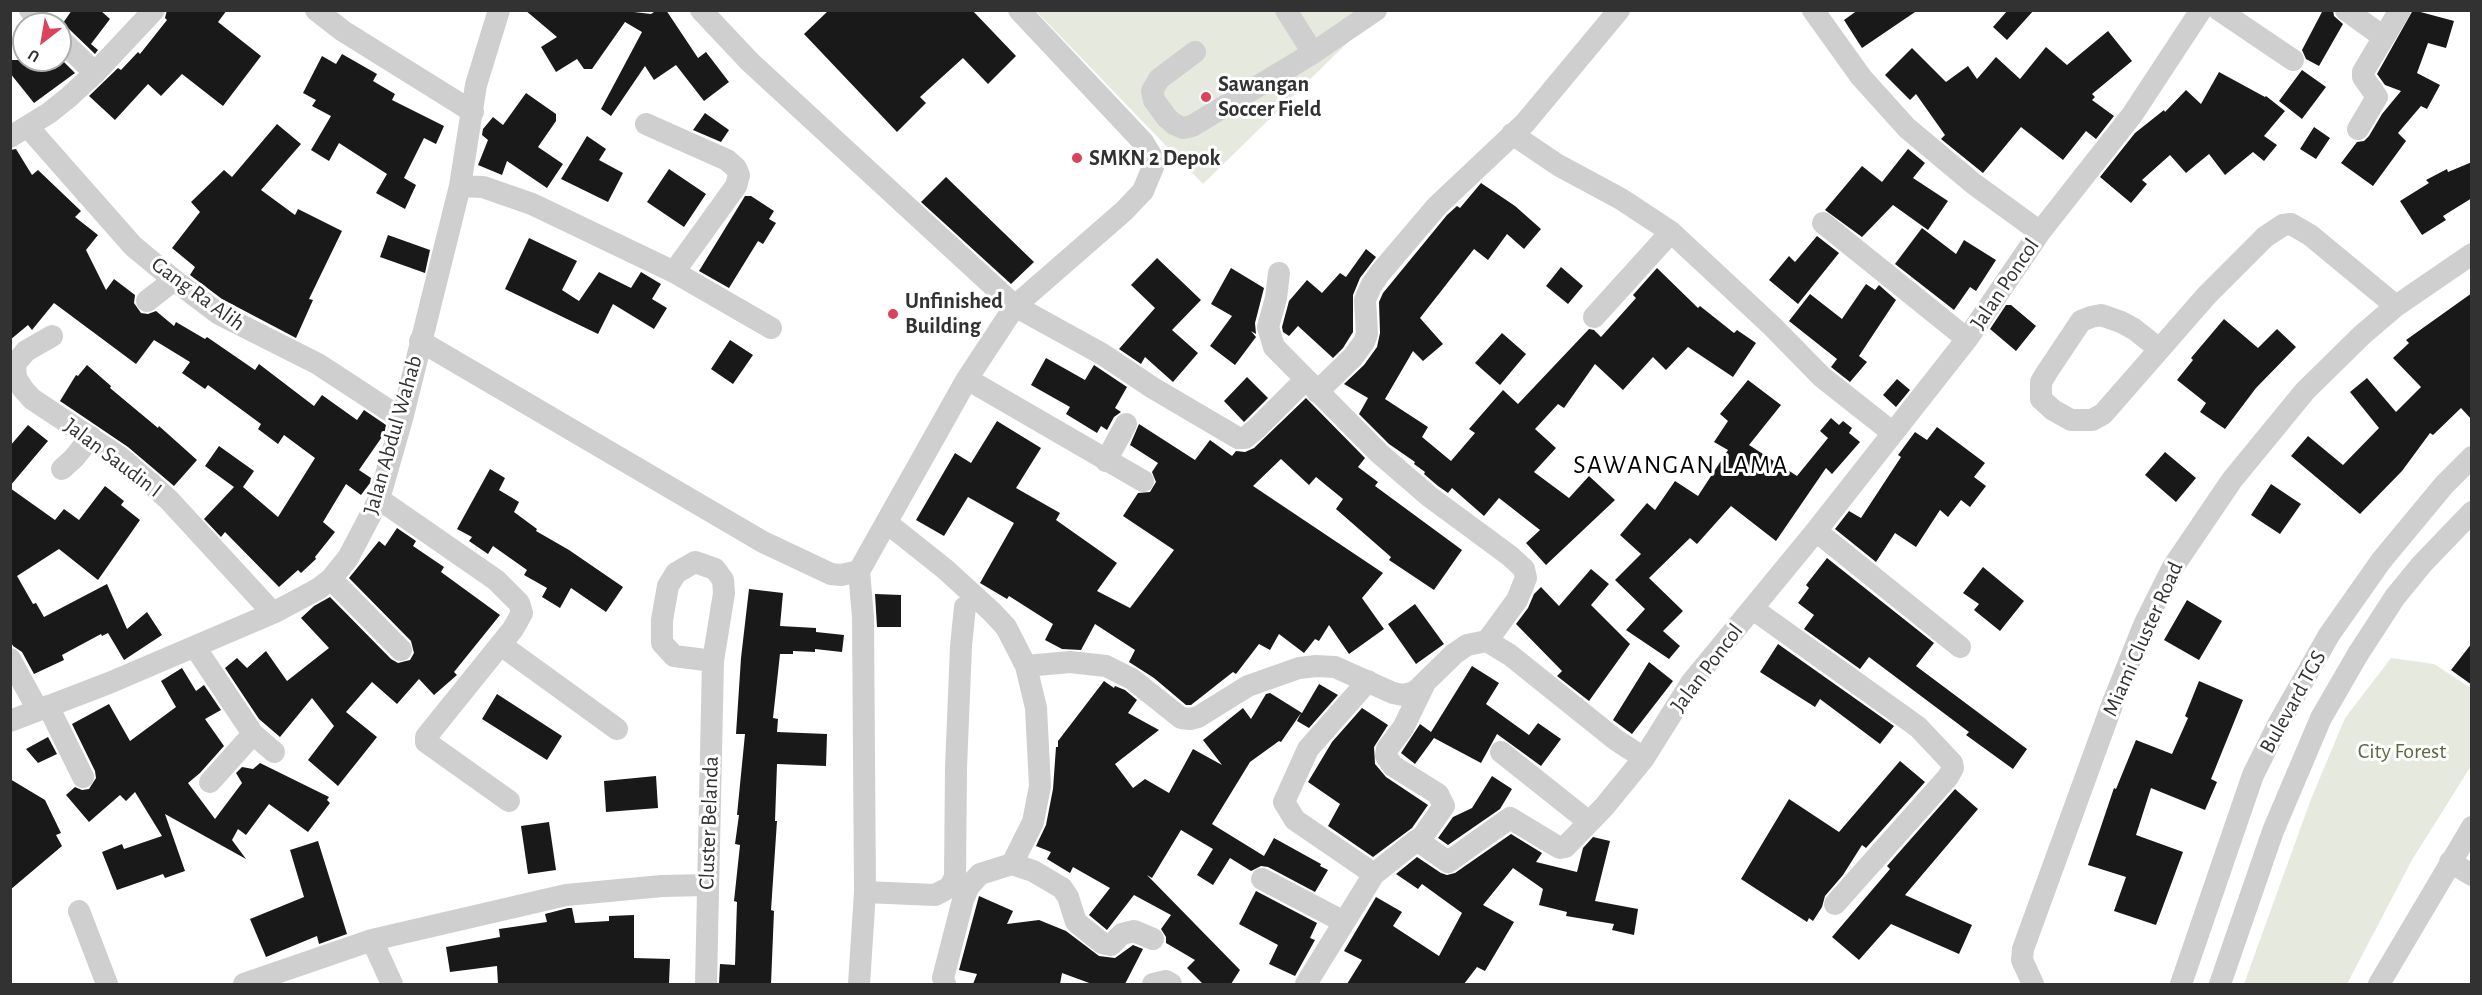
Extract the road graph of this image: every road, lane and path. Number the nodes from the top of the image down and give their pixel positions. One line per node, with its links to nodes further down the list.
1 (154, 10): 19 (street)
2 (316, 10): 20 (street)
3 (499, 10): 20 (street, Jalan Abdul Wahab)
4 (701, 10): 34 (street)
5 (1019, 10): 34 (street)
6 (1286, 10): 17 (street)
7 (1376, 10): 17 (street)
8 (1619, 10): 24 (street)
9 (1813, 10): 28 (street)
10 (2201, 10): 28 (street, Jalan Poncol)
11 (2219, 10): 18 (street)
12 (2346, 10): 14 (street)
13 (2400, 10): 14 (street)
14 (2382, 36): 22 (street)
15 (72, 51): 19 (street)
16 (1195, 52): 17 (street)
17 (1313, 53)
18 (2294, 60)
19 (95, 73): 23 (street)
20 (473, 112): 25 (street, Jalan Abdul Wahab)
21 (646, 124): 30 (street)
22 (2358, 129)
23 (19, 132): 32 (street, Gang Ra Alih)
24 (1512, 134): 27 (street); 43 (street)
25 (460, 186): 30 (street); 40 (street, Jalan Abdul Wahab)
26 (1823, 223): 39 (street)
27 (1671, 232): 36 (street); 46 (street)
28 (2040, 232): 39 (street, Jalan Poncol)
29 (2472, 254): 35 (street, Miami Cluster Road)
30 (674, 272): 37 (street)
31 (1279, 273): 43 (street)
32 (174, 280): 33 (street); 44 (street, Gang Ra Alih)
33 (147, 301)
34 (1015, 306): 42 (street); 43 (street)
35 (2396, 306): 41 (street); 107 (street, Miami Cluster Road)
36 (1594, 317)
37 (771, 328)
38 (52, 336): 47 (street, Jalan Saudin I)
39 (1967, 339): 46 (street, Jalan Poncol)
40 (420, 341): 44 (street, Jalan Abdul Wahab); 56 (street)
41 (2158, 348): 41 (street)
42 (967, 379): 49 (street); 54 (street)
43 (1311, 386): 62 (street)
44 (402, 419): 52 (street, Jalan Abdul Wahab)
45 (1126, 424): 49 (street)
46 (1893, 433): 55 (street, Jalan Poncol)
47 (91, 438): 50 (street); 60 (street, Jalan Saudin I)
48 (2472, 457): 61 (street, Bulevard TGS)
49 (1106, 461): 51 (street)
50 (62, 469)
51 (1143, 482)
52 (379, 499): 57 (street, Jalan Abdul Wahab); 63 (street)
53 (2472, 512): 64 (street, Bulevard TGS)
54 (887, 523): 56 (street); 70 (street)
55 (1816, 531): 59 (street, Jalan Poncol); 66 (street)
56 (859, 571): 92 (street)
57 (331, 579): 60 (street, Jalan Abdul Wahab); 67 (street)
58 (965, 607): 92 (street)
59 (1753, 609): 79 (street, Jalan Poncol); 93 (street)
60 (273, 614): 65 (street, Jalan Abdul Wahab)
61 (2334, 628): 64 (street); 108 (street, Bulevard TGS)
62 (1487, 641): 72 (street); 79 (street)
63 (501, 645): 75 (street); 82 (street)
64 (2363, 646): 109 (street, Bulevard TGS)
65 (195, 647): 73 (street, Jalan Abdul Wahab); 76 (street)
66 (1960, 647)
67 (401, 650)
68 (10, 659): 73 (street)
69 (713, 662): 91 (street, Cluster Belanda)
70 (1026, 666): 71 (street); 87 (street)
71 (1368, 681): 72 (street); 88 (street)
72 (1424, 685): 85 (street)
73 (43, 708): 74 (street, Jalan Abdul Wahab); 80 (street)
74 (10, 721)
75 (617, 729)
76 (253, 734): 77 (street); 81 (street)
77 (274, 752)
78 (1502, 752): 83 (street)
79 (1644, 758): 83 (street, Jalan Poncol)
80 (82, 777)
81 (210, 782)
82 (509, 801)
83 (1589, 822): 85 (street, Jalan Poncol)
84 (2472, 827): 86 (street)
85 (1420, 840): 88 (street)
86 (2450, 862): 89 (street); 110 (street)
87 (1012, 864): 96 (street); 103 (street)
88 (1374, 874): 95 (street)
89 (2472, 875)
90 (1262, 879): 95 (street)
91 (707, 885): 97 (street); 101 (street, Cluster Belanda)
92 (865, 892): 102 (street)
93 (1835, 904)
94 (79, 911): 98 (street)
95 (1344, 922): 106 (street)
96 (1153, 939)
97 (372, 940): 99 (street); 100 (street)
98 (107, 984)
99 (245, 984)
100 (392, 984)
101 (706, 984)
102 (859, 984)
103 (945, 984)
104 (1153, 984): 105 (street)
105 (1171, 984)
106 (1306, 984)
107 (2033, 984)
108 (2181, 984)
109 (2220, 984)
110 (2379, 984)

